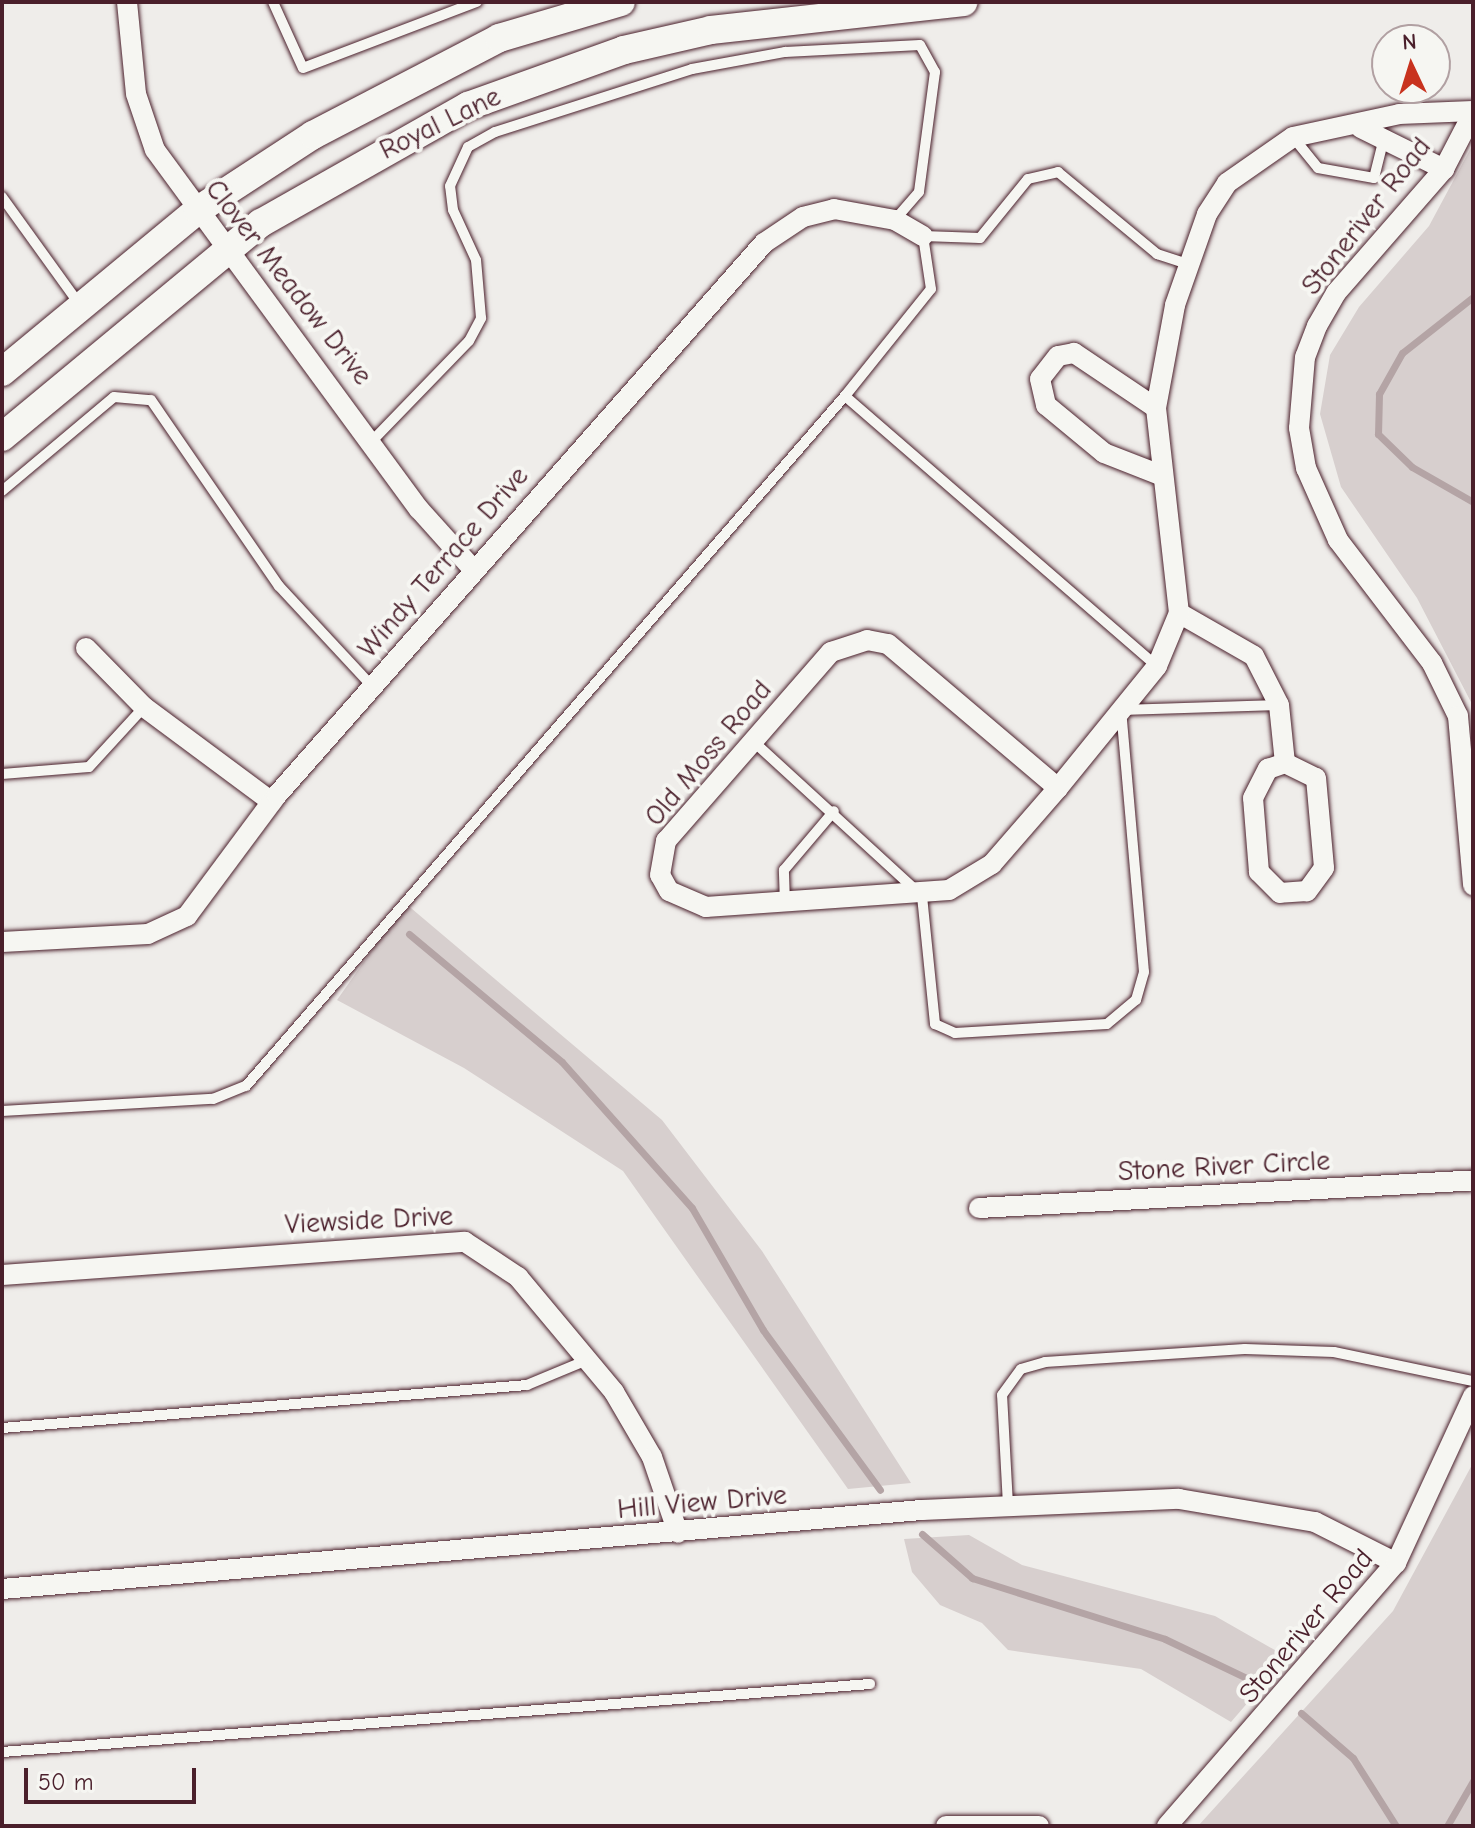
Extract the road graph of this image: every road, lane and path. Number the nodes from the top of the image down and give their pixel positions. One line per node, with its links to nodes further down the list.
1 (127, 2): 12 (street, Clover Meadow Drive)
2 (273, 2): 3 (lane)
3 (477, 2)
4 (621, 2): 12 (main road, Royal Lane)
5 (963, 2): 15 (main road, Royal Lane)
6 (1473, 112): 7 (street); 10 (street, Stoneriver Road)
7 (1361, 128): 8 (street); 9 (street)
8 (1293, 137): 9 (lane); 16 (street)
9 (1384, 138): 10 (street)
10 (1444, 169): 39 (street, Stoneriver Road)
11 (2, 197): 17 (lane)
12 (198, 210): 15 (street, Clover Meadow Drive); 17 (main road, Royal Lane)
13 (895, 220): 14 (street, Windy Terrace Drive); 22 (lane); 25 (street, Windy Terrace Drive)
14 (923, 236): 16 (lane); 19 (lane)
15 (230, 245): 21 (main road, Royal Lane); 22 (street, Clover Meadow Drive)
16 (1188, 264): 20 (street)
17 (80, 305): 18 (main road, Royal Lane)
18 (2, 372)
19 (845, 396): 28 (lane); 43 (lane)
20 (1156, 408): 23 (street); 23 (street)
21 (2, 437)
22 (374, 439): 25 (street, Clover Meadow Drive)
23 (1158, 474): 26 (street)
24 (2, 491): 29 (lane)
25 (472, 568): 29 (street, Windy Terrace Drive)
26 (1179, 613): 28 (street, Old Moss Road); 30 (street)
27 (86, 648): 31 (street)
28 (1157, 666): 32 (street, Old Moss Road)
29 (371, 685): 37 (street, Windy Terrace Drive)
30 (1279, 705): 32 (lane); 34 (street)
31 (144, 707): 35 (lane); 37 (street)
32 (1121, 710): 36 (street, Old Moss Road); 40 (lane)
33 (754, 742): 36 (street, Old Moss Road); 38 (lane); 41 (street, Old Moss Road)
34 (1285, 763): 34 (street)
35 (2, 774)
36 (1058, 788): 40 (street, Old Moss Road)
37 (272, 802): 42 (street, Windy Terrace Drive)
38 (834, 811): 40 (lane); 41 (lane)
39 (1473, 885)
40 (922, 896): 41 (street, Old Moss Road)
41 (785, 903)
42 (2, 942)
43 (2, 1111)
44 (1473, 1180): 45 (street, Stone River Circle)
45 (979, 1208)
46 (2, 1275): 47 (street, Viewside Drive)
47 (587, 1360): 50 (lane); 52 (street, Viewside Drive)
48 (1473, 1381): 51 (lane)
49 (1473, 1396): 53 (street, Stoneriver Road)
50 (2, 1428)
51 (1008, 1505): 52 (street, Hill View Drive); 53 (street, Hill View Drive)
52 (678, 1533): 54 (street, Hill View Drive)
53 (1396, 1563): 59 (street, Stoneriver Road)
54 (2, 1589)
55 (870, 1684): 56 (lane)
56 (2, 1752)
57 (946, 1826): 58 (street)
58 (1039, 1826)
59 (1167, 1826)

